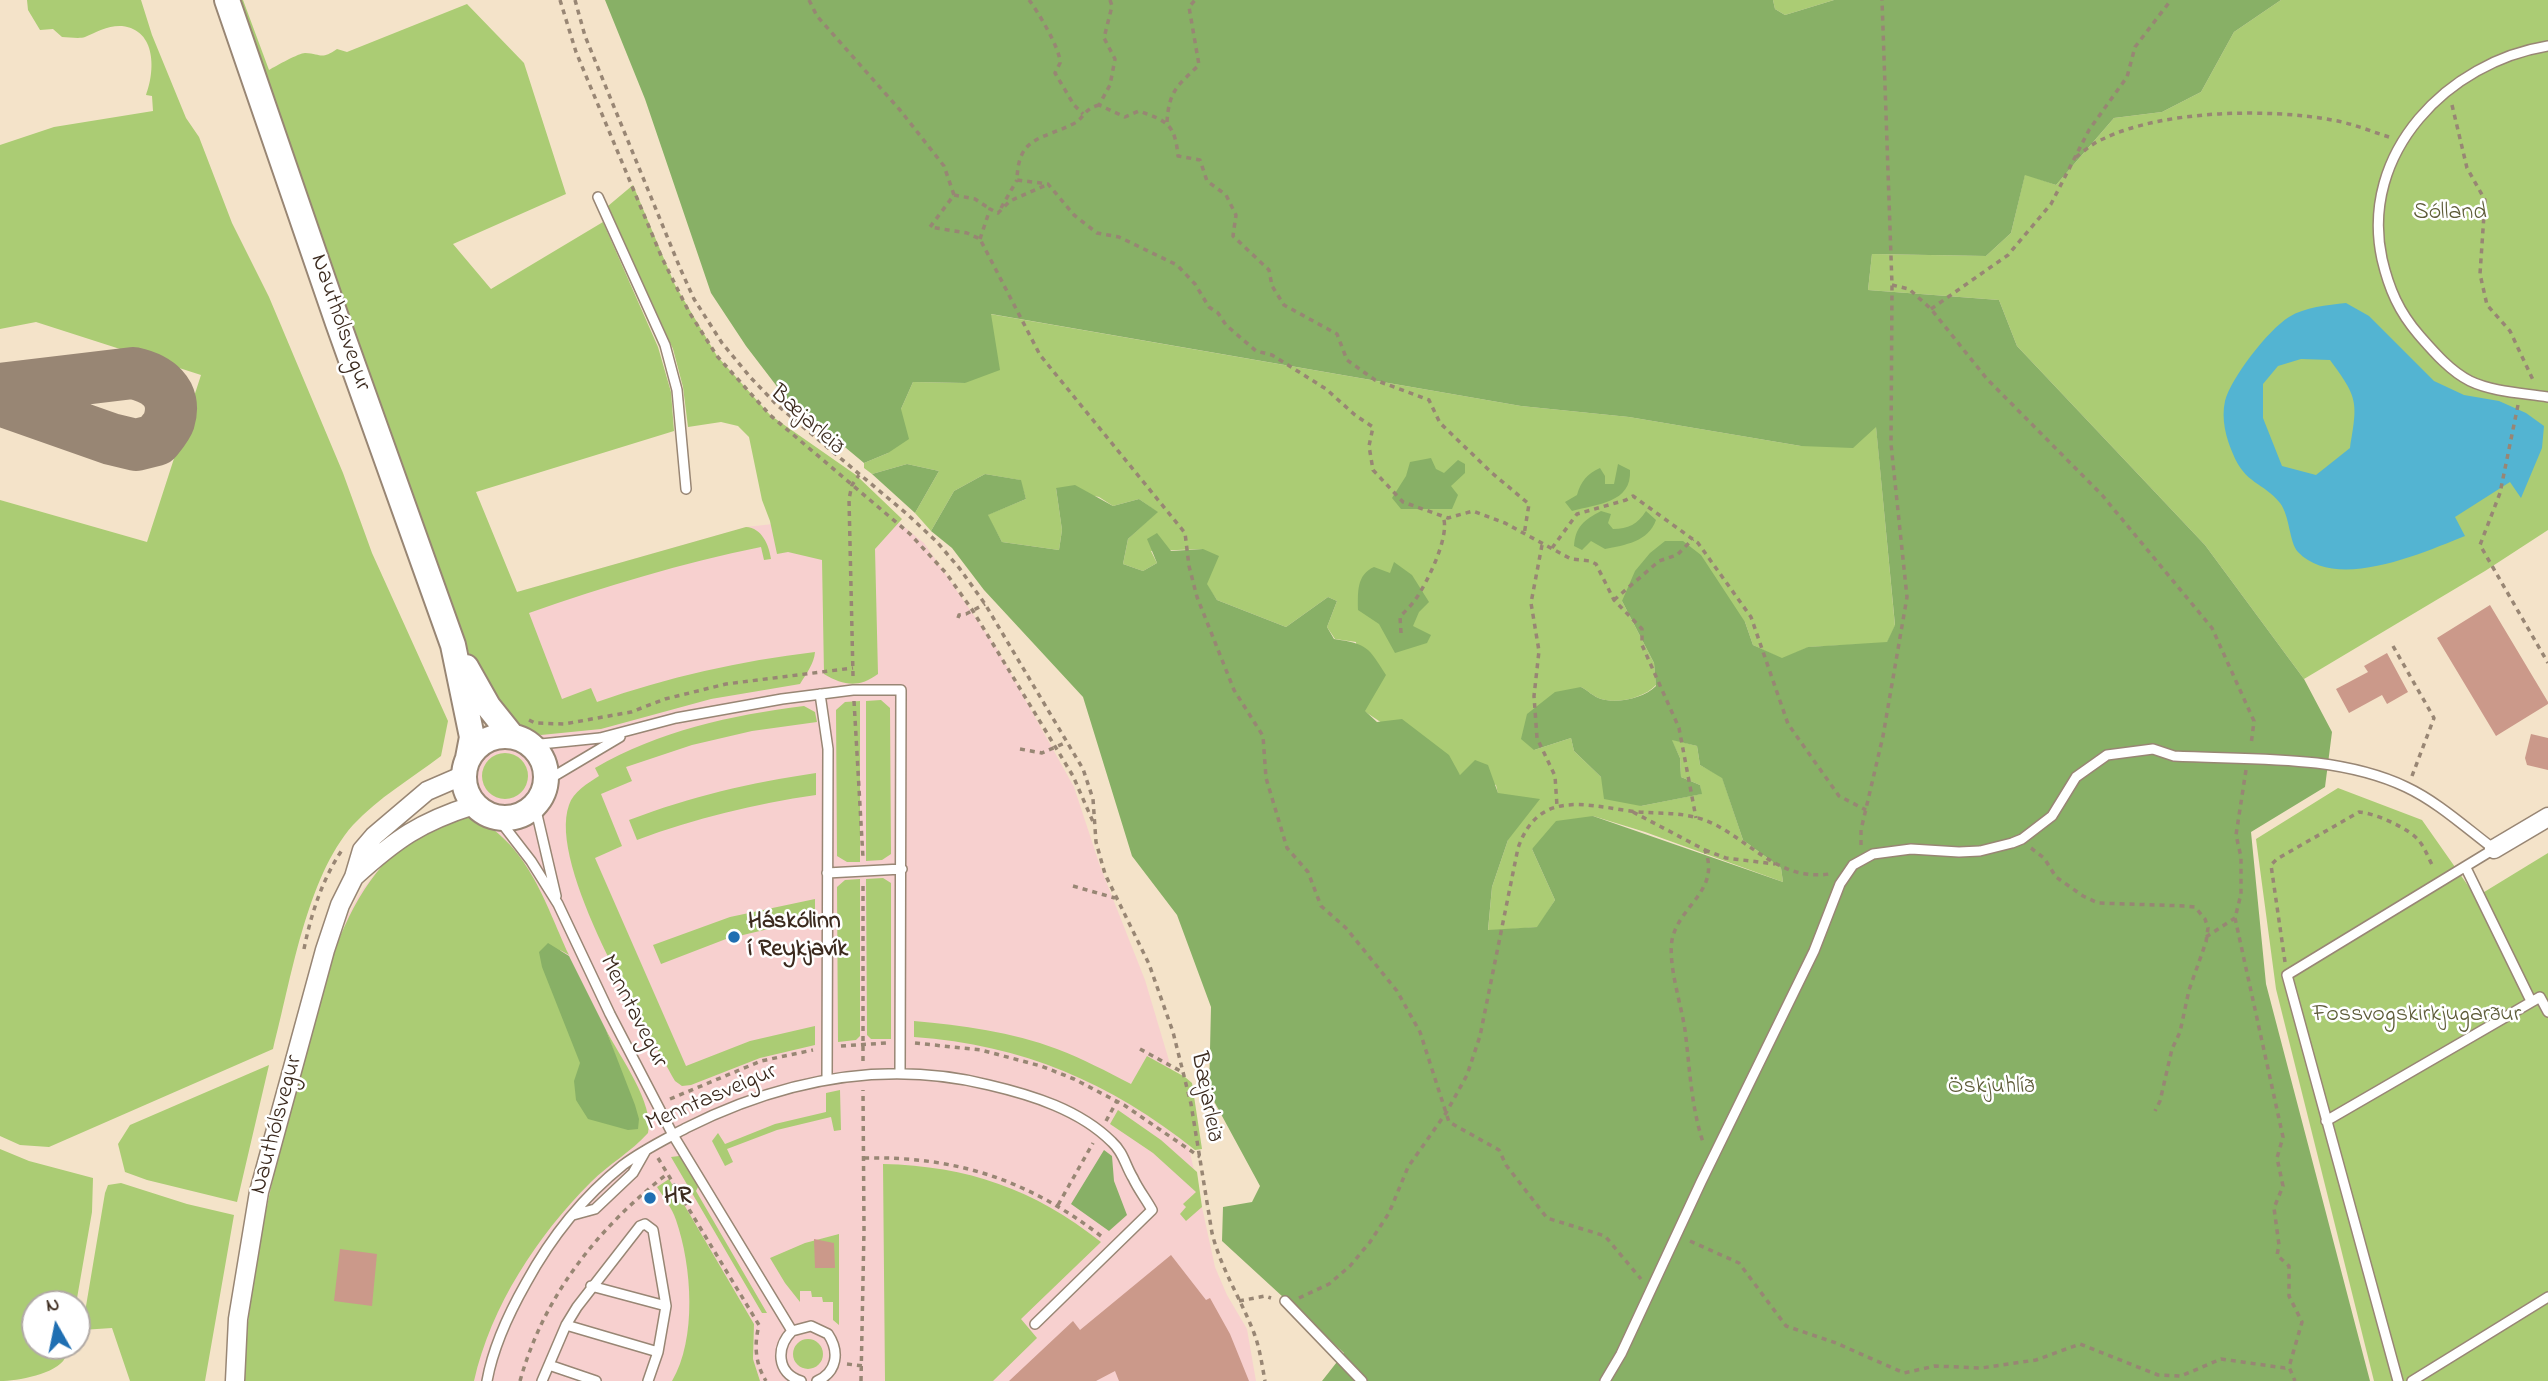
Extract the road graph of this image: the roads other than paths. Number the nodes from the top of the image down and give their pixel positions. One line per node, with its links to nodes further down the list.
1 (227, 0): 6 (street, Nauthólsvegur)
2 (2548, 46): 4 (lane)
3 (598, 197): 5 (lane)
4 (2544, 396)
5 (686, 489)
6 (453, 645): 8 (street, Nauthólsvegur); 10 (street, Nauthólsvegur)
7 (820, 694): 9 (lane); 18 (lane); 19 (lane)
8 (521, 732): 9 (lane); 10 (street); 11 (street)
9 (628, 732): 11 (lane)
10 (466, 766): 12 (street); 20 (street, Nauthólsvegur)
11 (546, 781): 13 (street)
12 (474, 805): 14 (street); 20 (street, Nauthólsvegur)
13 (535, 806): 14 (street); 21 (lane, Menntavegur)
14 (497, 817): 21 (lane, Menntavegur)
15 (2548, 817): 16 (street)
16 (2494, 849): 17 (lane); 45 (lane)
17 (2466, 868): 22 (lane); 26 (lane)
18 (902, 869): 19 (lane); 24 (lane)
19 (827, 873): 25 (lane)
20 (354, 877): 37 (street, Nauthólsvegur)
21 (558, 905): 27 (lane, Menntavegur)
22 (2531, 1002): 23 (lane); 26 (lane)
23 (2548, 1012)
24 (900, 1074): 25 (lane, Menntasveigur); 32 (lane, Menntasveigur)
25 (827, 1079): 27 (lane, Menntasveigur)
26 (2326, 1121): 46 (lane)
27 (673, 1135): 34 (lane, Menntavegur); 38 (lane, Menntasveigur)
28 (591, 1286): 31 (lane); 31 (lane); 33 (lane)
29 (2548, 1297): 47 (lane)
30 (1285, 1301): 44 (lane)
31 (666, 1306): 35 (lane)
32 (1035, 1324)
33 (566, 1325): 35 (lane); 36 (lane)
34 (792, 1331): 42 (lane); 43 (lane)
35 (658, 1352): 41 (lane)
36 (549, 1366): 39 (lane); 40 (lane)
37 (235, 1381)
38 (487, 1381)
39 (542, 1381)
40 (596, 1381)
41 (648, 1381)
42 (801, 1381)
43 (817, 1381)
44 (1363, 1381)
45 (1605, 1381)
46 (2398, 1381)
47 (2412, 1381)

